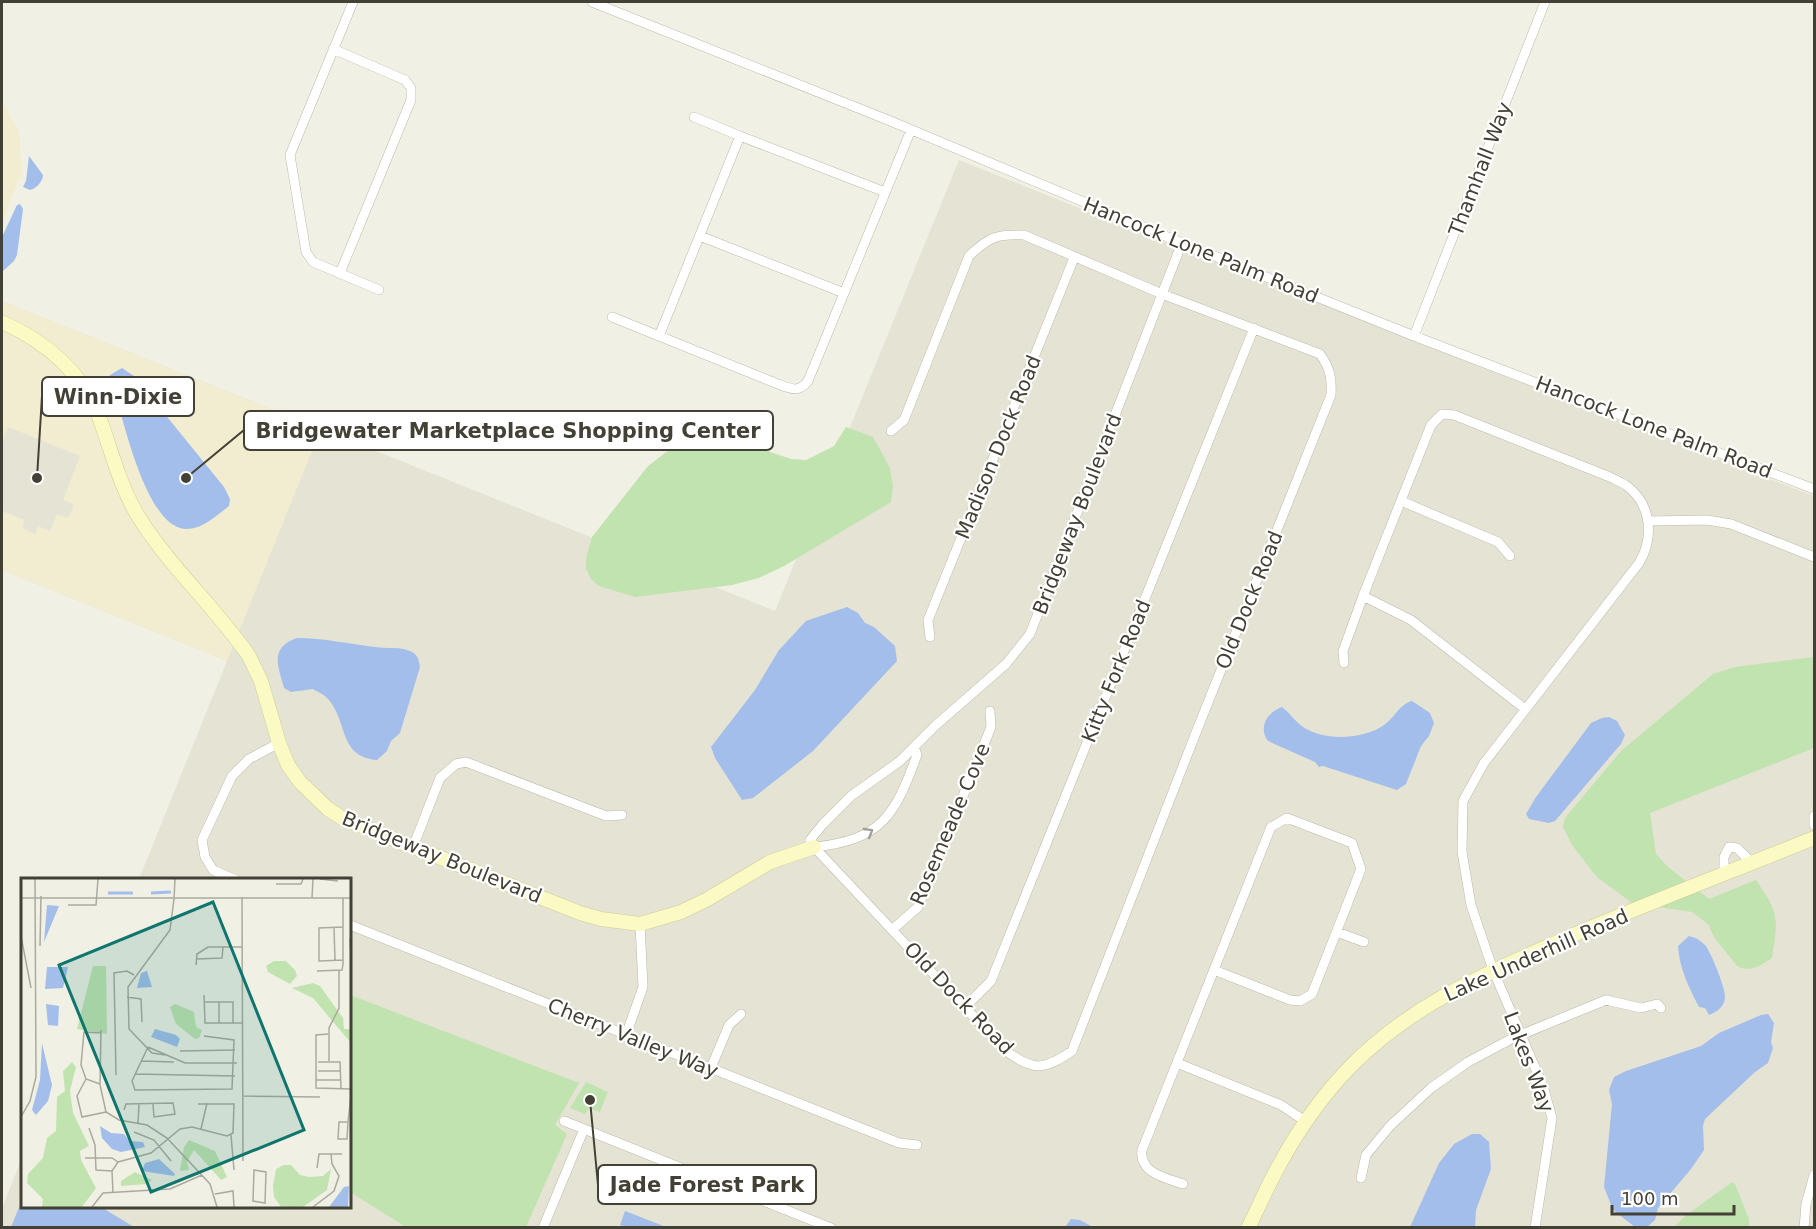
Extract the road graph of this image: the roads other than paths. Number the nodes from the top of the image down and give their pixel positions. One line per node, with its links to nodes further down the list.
1 (353, 2): 4 (street)
2 (592, 2): 6 (street, Hancock Lone Palm Road)
3 (1545, 2): 20 (street, Thamhall Way)
4 (333, 49): 12 (street); 12 (street)
5 (694, 117): 7 (street)
6 (911, 130): 8 (street); 10 (street, Hancock Lone Palm Road)
7 (740, 136): 8 (street); 9 (street)
8 (885, 192): 14 (street)
9 (700, 236): 14 (street); 19 (street)
10 (1182, 243): 15 (street, Bridgeway Boulevard); 20 (street, Hancock Lone Palm Road)
11 (1074, 258): 15 (street, Old Dock Road); 21 (street, Old Dock Road); 28 (street, Madison Dock Road)
12 (340, 273): 13 (street)
13 (379, 290)
14 (844, 293): 19 (street)
15 (1162, 294): 18 (street, Old Dock Road); 33 (street, Bridgeway Boulevard)
16 (612, 317): 19 (street)
17 (2, 322): 32 (street, Bridgeway Boulevard)
18 (1254, 328): 50 (street, Kitty Fork Road); 50 (street, Old Dock Road)
19 (659, 336)
20 (1414, 336): 22 (street, Hancock Lone Palm Road)
21 (891, 431)
22 (1815, 489)
23 (1401, 501): 24 (street); 25 (street); 27 (street)
24 (1648, 521): 26 (street); 30 (street, Lakes Way)
25 (1510, 556)
26 (1815, 558)
27 (1363, 596): 29 (street); 30 (street)
28 (930, 637)
29 (1344, 663)
30 (1525, 709): 49 (street, Lakes Way)
31 (990, 711): 45 (street, Rosemeade Cove)
32 (279, 743): 39 (street, Bridgeway Boulevard); 42 (street)
33 (914, 747): 38 (street, Bridgeway Boulevard); 38 (street, Bridgeway Boulevard, one-way to 33)
34 (622, 815): 39 (street)
35 (1815, 816): 36 (street)
36 (1815, 825)
37 (1814, 836): 40 (street, Lake Underhill Road)
38 (814, 847): 43 (street, Bridgeway Boulevard); 45 (street, Old Dock Road)
39 (413, 848): 43 (street, Bridgeway Boulevard)
40 (1752, 863): 41 (street, Lake Underhill Road); 41 (street)
41 (1724, 874): 49 (street, Lake Underhill Road)
42 (233, 878)
43 (640, 924): 53 (street)
44 (351, 925): 53 (street, Cherry Valley Way)
45 (893, 929): 50 (street, Old Dock Road)
46 (1337, 932): 47 (street); 48 (street); 48 (street)
47 (1364, 942)
48 (1214, 970): 55 (street)
49 (1493, 970): 54 (street, Lakes Way); 58 (street, Lake Underhill Road)
50 (965, 1006)
51 (1661, 1008): 54 (street)
52 (741, 1014): 56 (street)
53 (626, 1035): 56 (street, Cherry Valley Way)
54 (1521, 1035): 62 (street); 67 (street, Lakes Way)
55 (1177, 1063): 58 (street); 63 (street)
56 (710, 1070): 60 (street, Cherry Valley Way)
57 (564, 1121): 59 (street)
58 (1305, 1121): 66 (street, Lake Underhill Road)
59 (584, 1129): 64 (street); 65 (street)
60 (917, 1145)
61 (1815, 1175): 68 (street)
62 (1361, 1178)
63 (1183, 1184)
64 (543, 1227)
65 (831, 1227)
66 (1248, 1227)
67 (1535, 1227)
68 (1804, 1227)

